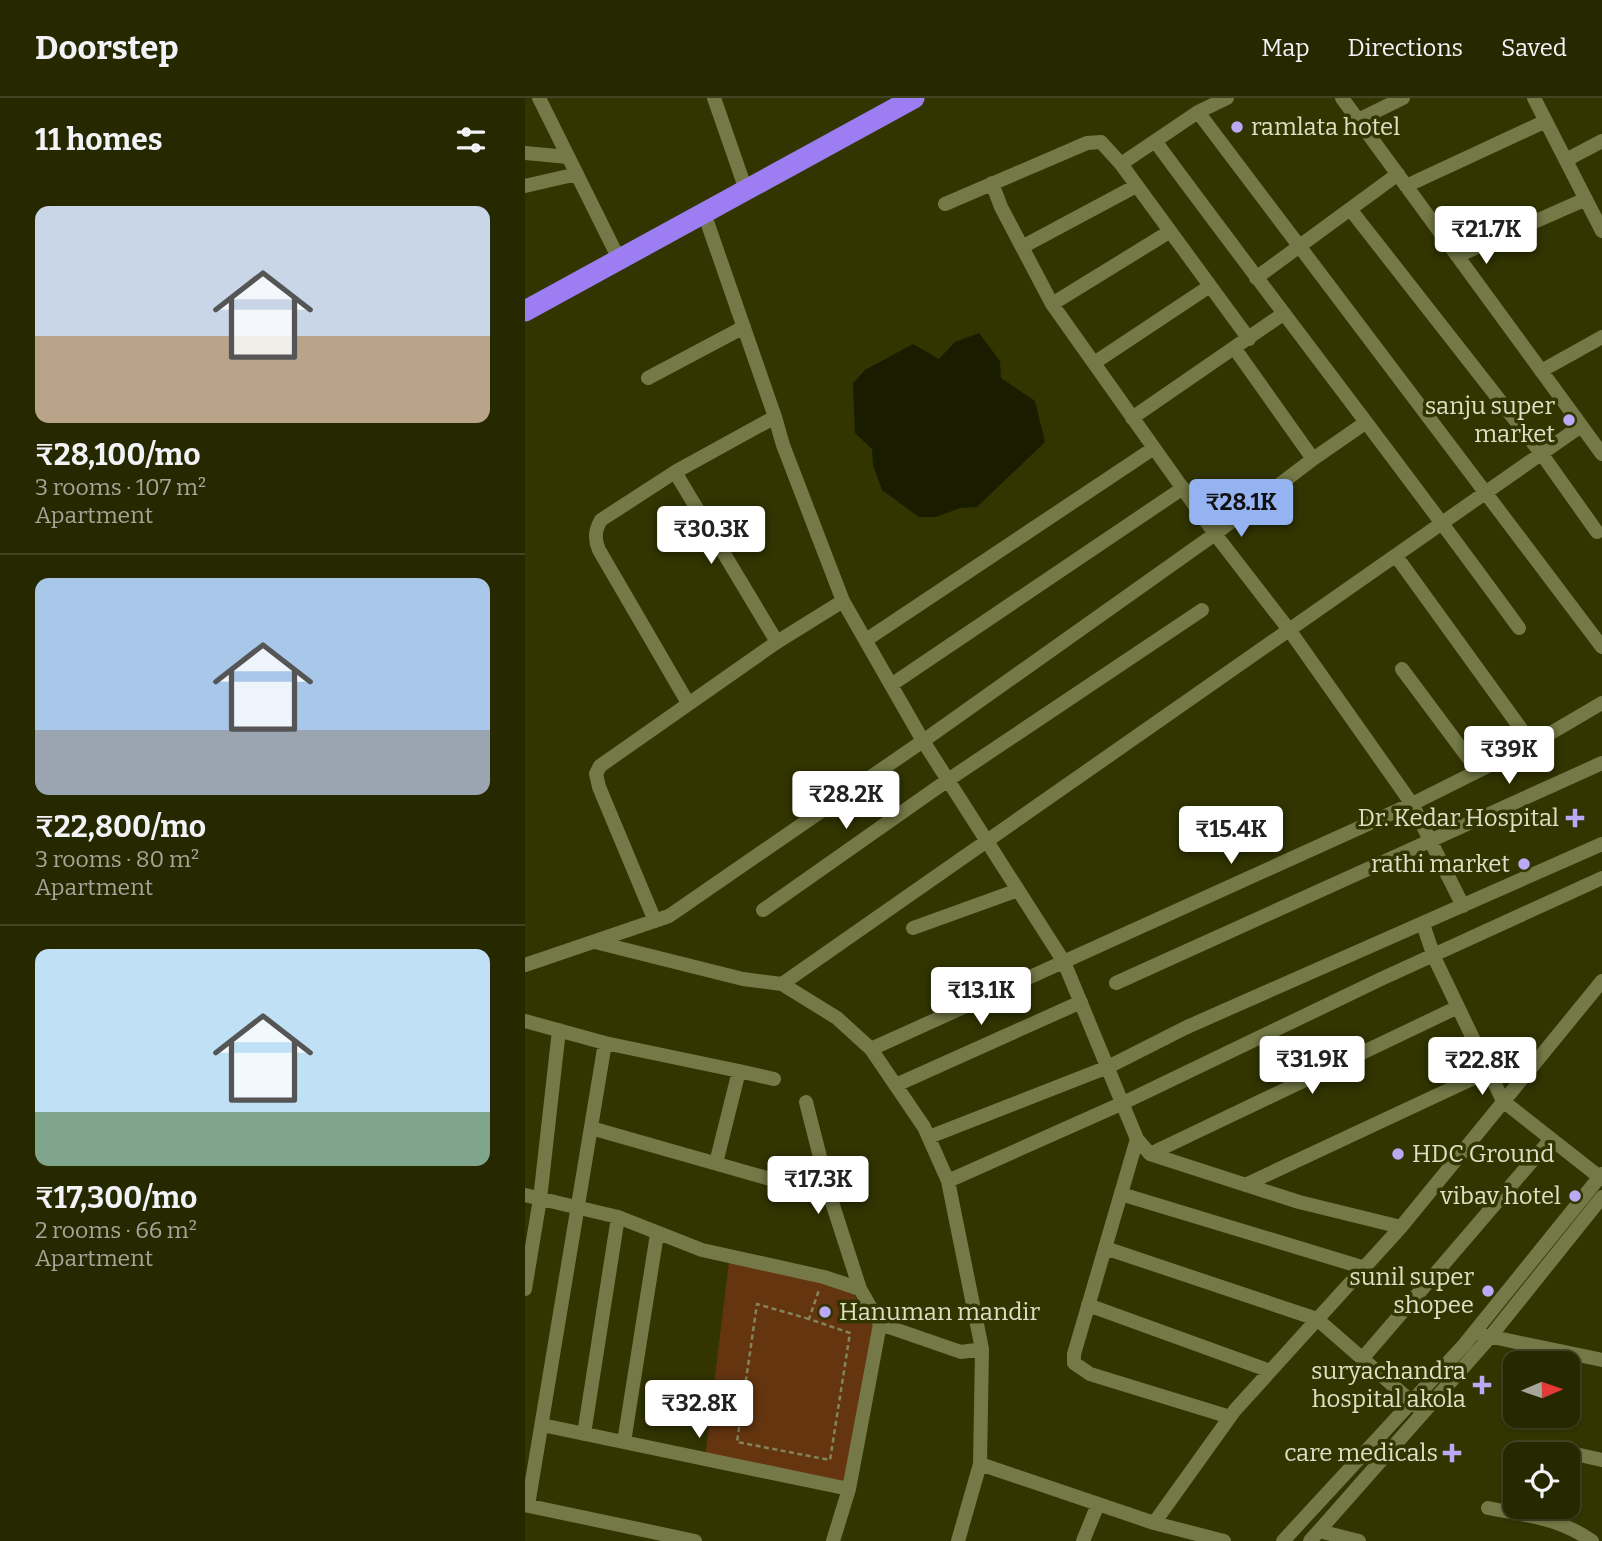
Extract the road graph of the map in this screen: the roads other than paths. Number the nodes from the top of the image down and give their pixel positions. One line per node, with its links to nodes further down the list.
1 (539, 98): 14 (street)
2 (714, 98): 22 (street)
3 (914, 98): 22 (highway)
4 (1227, 98): 8 (street)
5 (1342, 98): 9 (street)
6 (1403, 98): 9 (street)
7 (1534, 98): 10 (street)
8 (1198, 112): 11 (street); 30 (street)
9 (1358, 120): 18 (street)
10 (1546, 121): 15 (street); 18 (street)
11 (1154, 141): 16 (street); 33 (street)
12 (1602, 141): 15 (street)
13 (525, 153): 14 (street)
14 (568, 157): 17 (street)
15 (1566, 160): 23 (street)
16 (1121, 164): 19 (street); 21 (street)
17 (577, 174): 20 (street); 32 (street)
18 (1402, 180): 25 (street); 31 (street)
19 (992, 183): 24 (street); 29 (street)
20 (525, 186)
21 (1136, 186): 28 (street); 29 (street)
22 (746, 190): 26 (highway)
23 (1586, 199): 27 (street); 31 (street)
24 (945, 204)
25 (1350, 209): 30 (street); 50 (street)
26 (705, 213): 32 (highway); 38 (street)
27 (1602, 231)
28 (1169, 232): 34 (street); 35 (street)
29 (1022, 247): 35 (street)
30 (1300, 247): 33 (street); 55 (street)
31 (1457, 256): 43 (street)
32 (619, 260): 36 (highway)
33 (1256, 278): 37 (street)
34 (1210, 286): 40 (street); 42 (street)
35 (1052, 304): 42 (street)
36 (525, 311)
37 (1283, 314): 40 (street); 47 (street)
38 (744, 327): 44 (street); 45 (street)
39 (1602, 337): 43 (street)
40 (1248, 339): 41 (street)
41 (1234, 349): 46 (street); 52 (street)
42 (1094, 363): 46 (street)
43 (1541, 371): 48 (street)
44 (648, 378)
45 (775, 417): 53 (street); 60 (street)
46 (1132, 418): 49 (street)
47 (1365, 423): 52 (street); 56 (street)
48 (1581, 426): 50 (street); 51 (street)
49 (1154, 448): 54 (street); 64 (street)
50 (1541, 453): 55 (street); 57 (street)
51 (1602, 454)
52 (1313, 458): 58 (street)
53 (675, 472): 65 (street); 69 (street)
54 (1183, 488): 58 (street); 68 (street)
55 (1484, 492): 56 (street); 66 (street)
56 (1443, 523): 59 (street); 62 (street)
57 (1597, 532)
58 (1215, 534): 63 (street); 71 (street)
59 (1396, 556): 63 (street); 72 (street)
60 (843, 601): 64 (street); 65 (street)
61 (1202, 610): 75 (street)
62 (1518, 628)
63 (1290, 631): 76 (street); 77 (street)
64 (866, 640): 68 (street)
65 (778, 642): 69 (street)
66 (1602, 647)
67 (1402, 669): 74 (street)
68 (891, 685): 71 (street)
69 (688, 703): 84 (street)
70 (1602, 703): 72 (street)
71 (923, 741): 75 (street); 84 (street)
72 (1532, 744): 74 (street)
73 (1602, 763): 78 (street)
74 (1478, 771): 76 (street)
75 (948, 780): 77 (street); 83 (street)
76 (1412, 804): 78 (street); 89 (street)
77 (986, 840): 81 (street); 93 (street)
78 (1431, 841): 82 (street); 92 (street)
79 (1602, 844): 82 (street)
80 (1602, 878): 88 (street)
81 (1018, 890): 86 (street); 89 (street)
82 (1464, 906): 85 (street)
83 (764, 910)
84 (655, 921): 87 (street)
85 (1423, 924): 88 (street); 100 (street)
86 (913, 928)
87 (594, 942): 90 (street); 93 (street)
88 (1434, 957): 95 (street); 107 (street)
89 (1064, 962): 94 (street); 99 (street)
90 (525, 965)
91 (1602, 981): 105 (street)
92 (1117, 983)
93 (782, 984): 99 (street)
94 (1081, 1002): 100 (street); 104 (street)
95 (1458, 1007): 102 (street); 112 (street)
96 (525, 1021): 97 (street)
97 (559, 1030): 98 (street); 119 (street)
98 (605, 1043): 101 (street); 108 (street)
99 (871, 1049): 104 (street)
100 (1108, 1067): 107 (street); 109 (street)
101 (739, 1071): 103 (street); 113 (street)
102 (1489, 1071): 105 (street); 116 (street)
103 (774, 1079)
104 (896, 1085): 109 (street)
105 (1503, 1101): 111 (street); 123 (street)
106 (806, 1102): 118 (street)
107 (1122, 1103): 110 (street); 115 (street)
108 (591, 1128): 113 (street); 121 (street)
109 (929, 1137): 115 (street)
110 (1137, 1139): 112 (street); 117 (street)
111 (1551, 1139): 114 (street); 135 (street)
112 (1150, 1154): 116 (street)
113 (716, 1163): 118 (street)
114 (1601, 1177): 132 (street)
115 (948, 1181): 134 (street)
116 (1245, 1185): 123 (street)
117 (1121, 1194): 125 (street); 126 (street)
118 (830, 1196): 128 (street)
119 (532, 1197): 121 (street); 127 (street)
120 (1602, 1197): 133 (street)
121 (577, 1209): 122 (street); 140 (street)
122 (618, 1217): 124 (street); 141 (street)
123 (1401, 1227): 126 (street)
124 (657, 1234): 128 (street); 142 (street)
125 (1105, 1248): 129 (street); 130 (street)
126 (1365, 1268): 130 (street)
127 (525, 1289)
128 (859, 1289): 131 (street)
129 (1088, 1305): 137 (street); 139 (street)
130 (1317, 1319): 135 (street); 137 (street)
131 (880, 1324): 134 (street); 146 (street)
132 (1475, 1333): 133 (street); 138 (street)
133 (1490, 1337): 136 (street); 138 (street)
134 (982, 1349): 145 (street)
135 (1362, 1359): 138 (street)
136 (1602, 1360)
137 (1270, 1371): 139 (street)
138 (1418, 1407): 151 (street); 157 (street)
139 (1230, 1417): 150 (street)
140 (542, 1425): 141 (street); 148 (street)
141 (584, 1434): 142 (street)
142 (624, 1442): 146 (street)
143 (1580, 1455): 144 (street)
144 (1602, 1460)
145 (980, 1464): 147 (street); 154 (street)
146 (849, 1489): 153 (street)
147 (1098, 1504): 150 (street); 155 (street)
148 (527, 1505): 152 (street)
149 (1488, 1508): 159 (street)
150 (1154, 1523): 156 (street)
151 (1314, 1536): 158 (street)
152 (695, 1541)
153 (833, 1541)
154 (958, 1541)
155 (1083, 1541)
156 (1224, 1541)
157 (1283, 1541)
158 (1359, 1541)
159 (1592, 1541)

